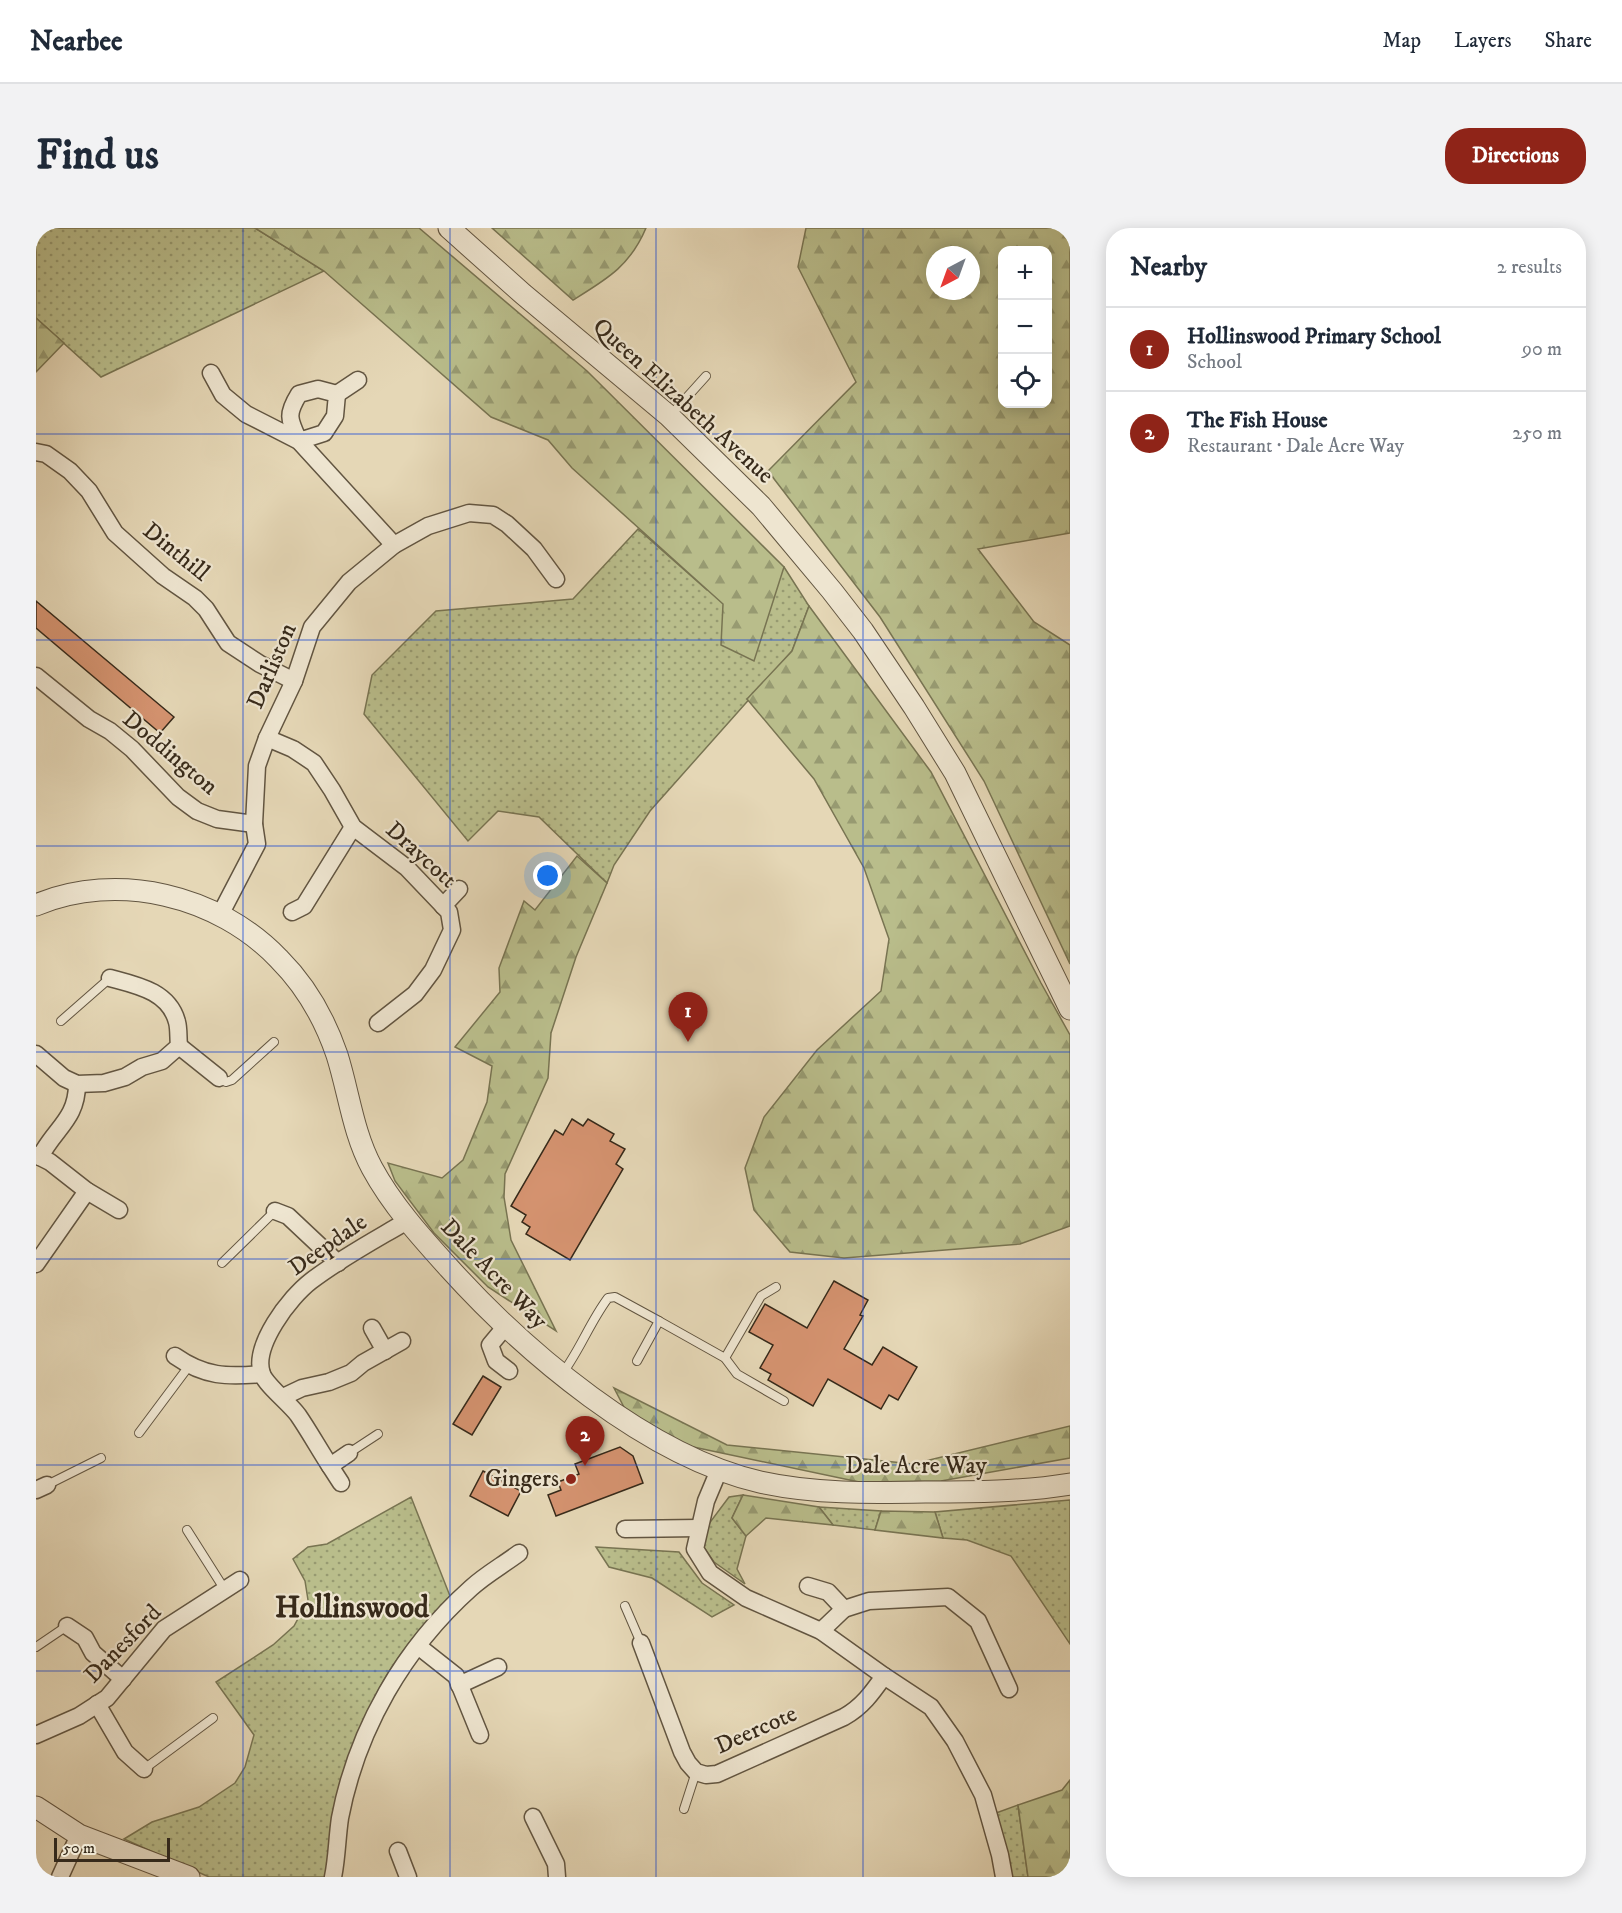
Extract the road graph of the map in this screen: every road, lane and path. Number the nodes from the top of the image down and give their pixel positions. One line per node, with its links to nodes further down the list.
1 (449, 228): 6 (street, Queen Elizabeth Avenue)
2 (211, 373): 7 (street)
3 (706, 376): 6 (lane)
4 (358, 380): 5 (street)
5 (337, 394): 7 (street); 7 (street)
6 (669, 416): 22 (street, Queen Elizabeth Avenue)
7 (299, 441): 9 (street)
8 (36, 452): 12 (street, Dinthill)
9 (394, 545): 10 (street, Darliston); 12 (street, Darliston)
10 (556, 579)
11 (36, 676): 14 (street, Doddington)
12 (294, 681): 13 (street, Darliston)
13 (267, 738): 14 (street, Darliston); 15 (street, Draycott)
14 (254, 824): 20 (street, Darliston)
15 (353, 827): 18 (street, Draycott); 19 (street)
16 (459, 889): 18 (street)
17 (36, 906): 20 (street, Dale Acre Way)
18 (443, 906): 24 (street, Draycott)
19 (292, 912)
20 (220, 915): 34 (street, Dale Acre Way)
21 (110, 978): 23 (lane); 26 (street)
22 (1070, 1009)
23 (62, 1021)
24 (378, 1023)
25 (274, 1042): 28 (lane)
26 (179, 1046): 28 (street); 29 (street)
27 (36, 1054): 29 (street)
28 (219, 1078)
29 (78, 1084): 30 (street)
30 (38, 1156): 31 (street)
31 (87, 1191): 32 (street); 37 (street)
32 (119, 1210)
33 (275, 1211): 35 (lane); 36 (street)
34 (408, 1221): 36 (street, Deepdale); 40 (street, Dale Acre Way)
35 (222, 1263)
36 (338, 1263): 48 (street, Deepdale)
37 (36, 1264)
38 (776, 1287): 44 (lane)
39 (658, 1321): 44 (lane); 46 (lane); 49 (lane)
40 (505, 1326): 47 (street); 49 (street, Dale Acre Way)
41 (372, 1328): 43 (street)
42 (402, 1341): 43 (street)
43 (385, 1351): 50 (street)
44 (725, 1358): 51 (lane)
45 (182, 1361): 48 (street); 52 (lane)
46 (637, 1361)
47 (508, 1371)
48 (262, 1374): 50 (street)
49 (562, 1374): 57 (street, Dale Acre Way)
50 (283, 1397): 56 (street)
51 (784, 1401)
52 (139, 1433)
53 (378, 1434): 54 (lane)
54 (349, 1453): 56 (street)
55 (100, 1458): 60 (lane)
56 (330, 1466): 58 (street)
57 (719, 1470): 59 (street, Dale Acre Way); 61 (street)
58 (341, 1483)
59 (1070, 1484)
60 (41, 1487)
61 (699, 1528): 62 (street); 71 (street)
62 (625, 1529)
63 (187, 1530): 67 (lane)
64 (519, 1553): 73 (street)
65 (240, 1581): 67 (street, Danesford)
66 (808, 1586): 69 (street)
67 (225, 1590): 77 (street, Danesford)
68 (625, 1606): 72 (lane)
69 (844, 1609): 71 (street); 79 (street)
70 (67, 1626): 74 (lane); 77 (street)
71 (821, 1631): 76 (street)
72 (641, 1643): 85 (street, Deercote)
73 (418, 1646): 78 (street); 93 (street)
74 (36, 1647)
75 (498, 1667): 78 (street)
76 (884, 1676): 85 (street, Deercote); 96 (street)
77 (123, 1678): 80 (street, Danesford)
78 (459, 1685): 83 (street)
79 (1009, 1689)
80 (97, 1704): 82 (street, Danesford); 84 (street)
81 (213, 1718): 84 (lane)
82 (36, 1735)
83 (480, 1735)
84 (144, 1769)
85 (696, 1772): 87 (lane)
86 (36, 1807): 89 (street)
87 (684, 1809)
88 (533, 1817): 95 (street)
89 (79, 1834): 91 (street); 92 (street)
90 (398, 1851): 94 (street)
91 (60, 1877)
92 (189, 1877)
93 (333, 1877)
94 (408, 1877)
95 (557, 1877)
96 (1004, 1877)

